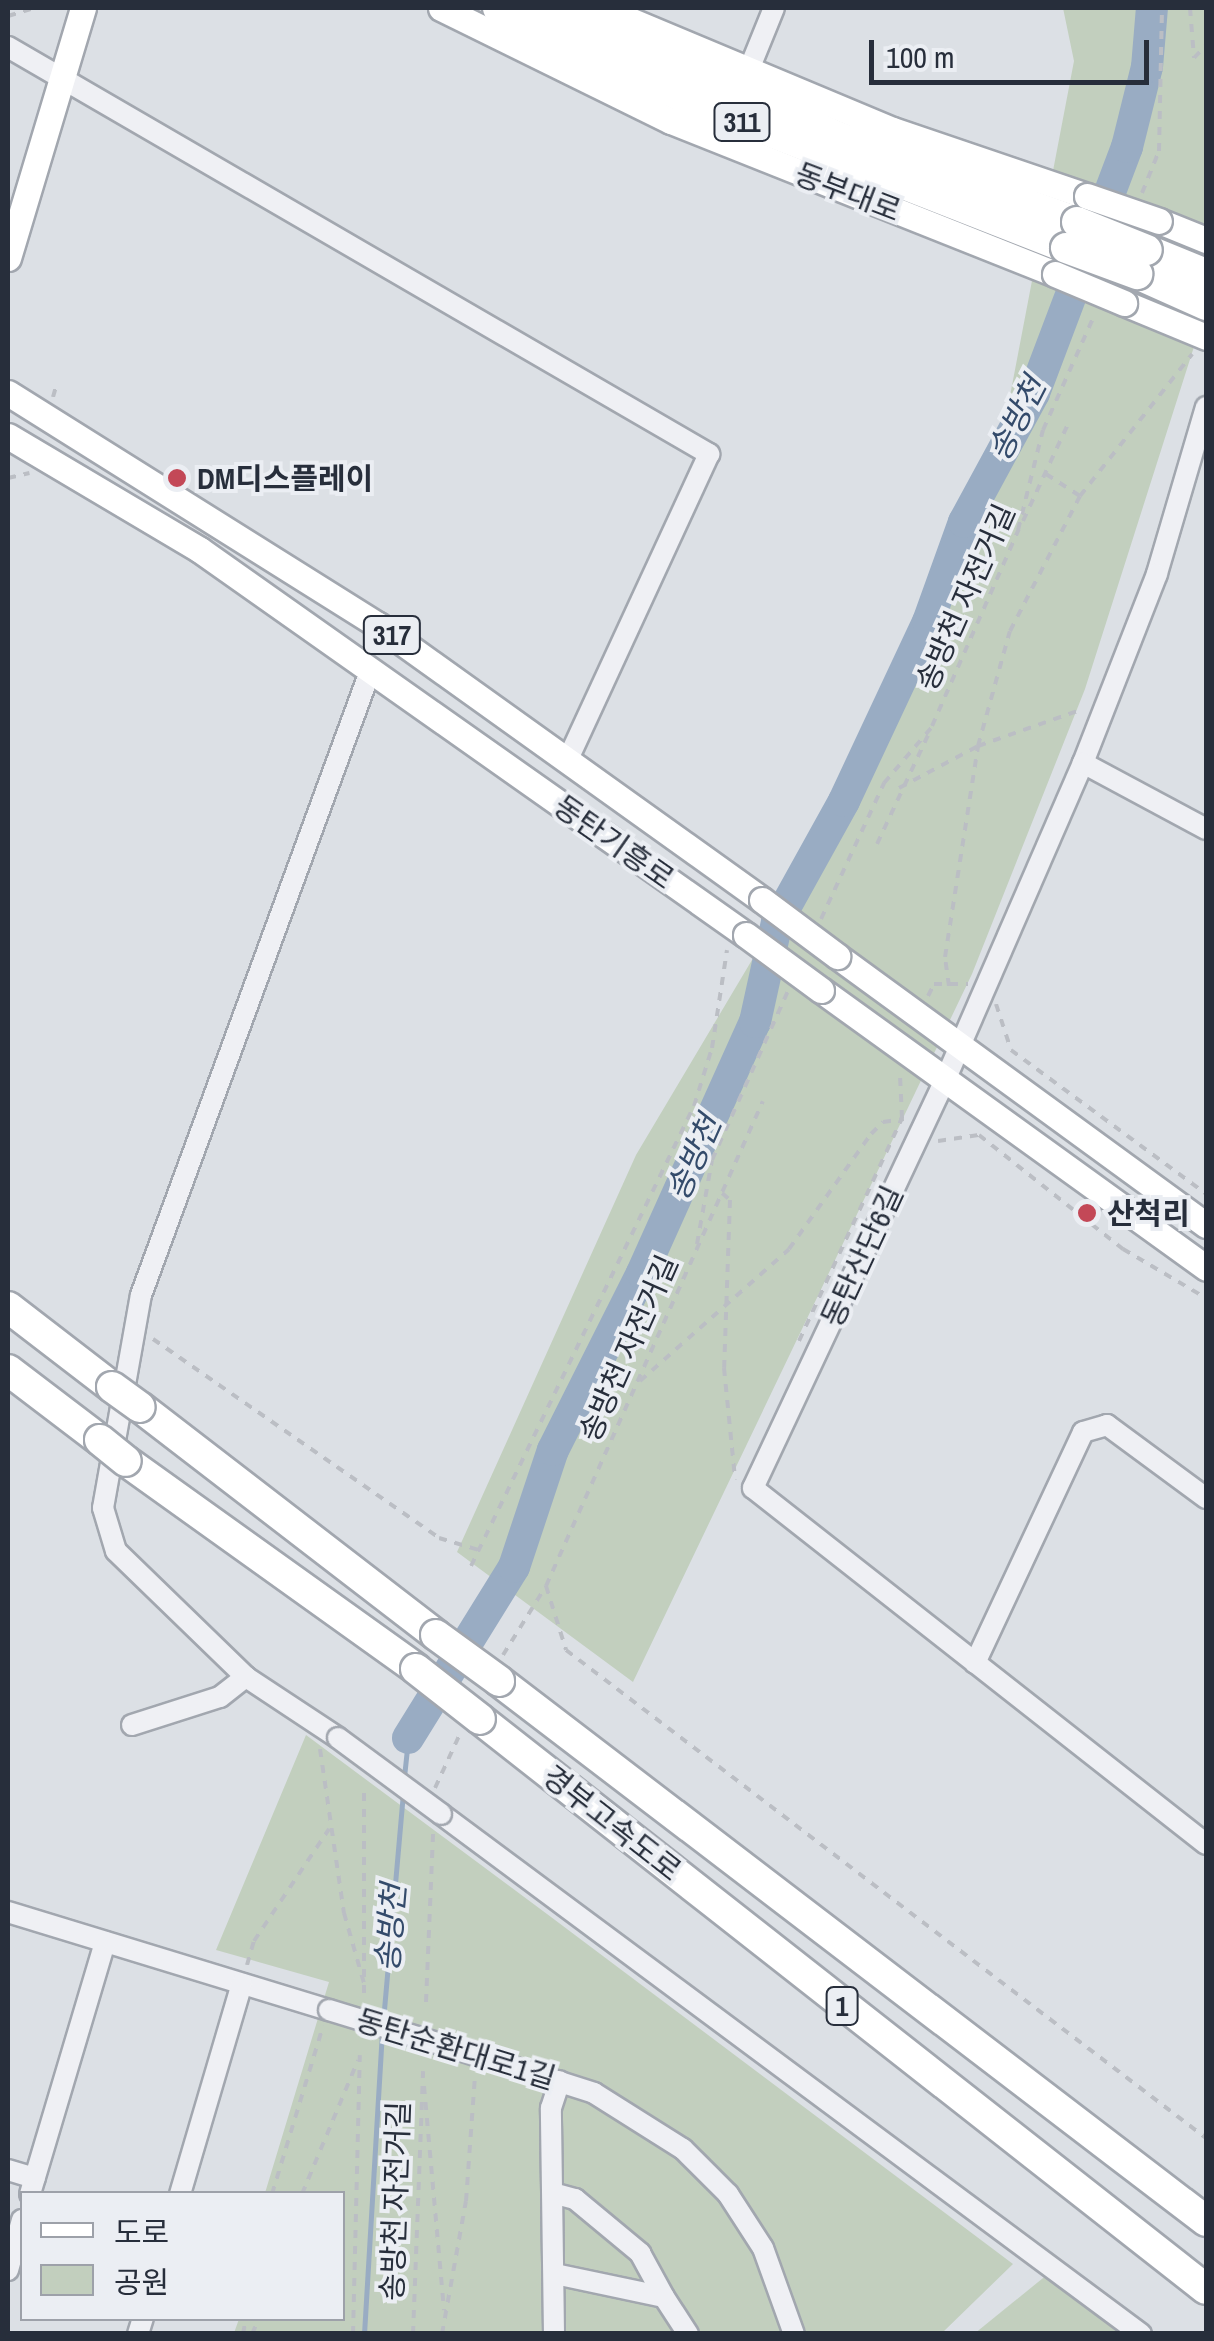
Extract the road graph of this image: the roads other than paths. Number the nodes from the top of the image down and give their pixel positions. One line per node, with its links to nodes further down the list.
1 (83, 8): 9 (main road)
2 (441, 8): 10 (main road, 동부대로)
3 (498, 8): 10 (highway, 동부대로 / 311)
4 (550, 8): 10 (highway, 동부대로 / 311)
5 (600, 8): 8 (main road, 동부대로)
6 (774, 8): 8 (street)
7 (8, 47): 9 (street)
8 (748, 72): 10 (main road, 동부대로)
9 (61, 78): 12 (main road); 22 (street)
10 (1071, 235): 11 (main road, 동부대로, bridge); 14 (highway, 동부대로 / 311, bridge); 17 (main road, 동부대로, bridge)
11 (1206, 240)
12 (8, 258)
13 (1206, 259): 14 (highway)
14 (1151, 261): 15 (highway, 동부대로 / 311); 16 (highway, 동부대로 / 311)
15 (1206, 274)
16 (1206, 305)
17 (1206, 337)
18 (8, 393): 22 (main road, 동탄기흥로 / 317)
19 (1206, 407): 23 (street, 동탄산단6길)
20 (8, 436): 21 (main road, 동탄기흥로 / 317)
21 (371, 669): 26 (main road, 동탄기흥로 / 317, bridge); 33 (street)
22 (567, 762): 25 (main road, 동탄기흥로 / 317, bridge)
23 (1083, 763): 24 (street); 25 (street, 동탄산단6길)
24 (1206, 830)
25 (959, 1047): 26 (street, 동탄산단6길); 27 (main road, 동탄기흥로 / 317)
26 (944, 1080): 28 (main road, 동탄기흥로 / 317); 32 (street, 동탄산단6길)
27 (1206, 1224)
28 (1206, 1268)
29 (8, 1307): 44 (highway, 경부고속도로 / 1, bridge)
30 (8, 1370): 48 (highway, 경부고속도로 / 1, bridge)
31 (1206, 1498): 32 (street)
32 (976, 1663): 35 (street, 동탄산단6길)
33 (246, 1677): 34 (street); 53 (street, bridge)
34 (132, 1725)
35 (1206, 1844)
36 (8, 1912): 37 (street, 동탄순환대로1길)
37 (106, 1942): 38 (street, 동탄순환대로1길); 41 (street)
38 (242, 1984): 39 (street, 동탄순환대로1길, bridge); 42 (street)
39 (560, 2081): 43 (street); 52 (street, 동탄순환대로1길)
40 (8, 2170): 41 (street)
41 (33, 2186)
42 (181, 2191)
43 (556, 2194): 47 (street); 49 (street)
44 (1206, 2220)
45 (20, 2227): 46 (street)
46 (8, 2270)
47 (555, 2274): 49 (street); 50 (street)
48 (1206, 2288)
49 (664, 2296): 51 (street)
50 (554, 2334)
51 (688, 2334)
52 (794, 2334)
53 (1141, 2334)

